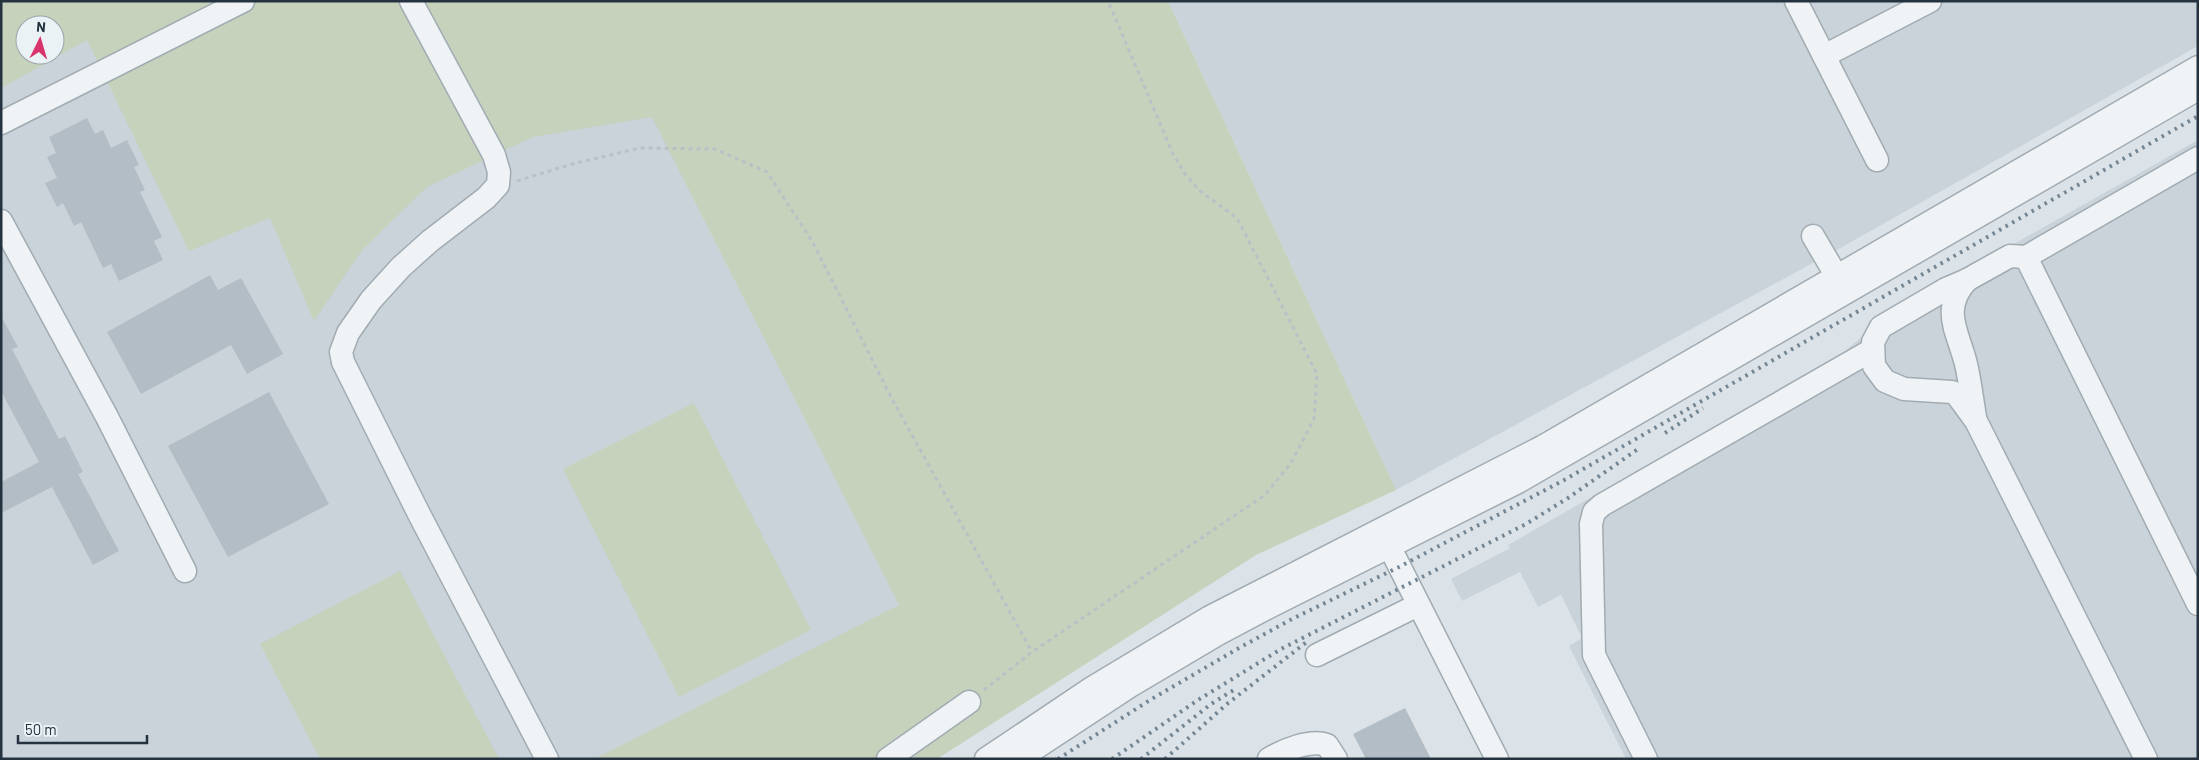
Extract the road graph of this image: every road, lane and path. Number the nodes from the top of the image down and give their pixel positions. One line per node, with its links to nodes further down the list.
1 (243, 1): 9 (lane)
2 (411, 1): 12 (lane)
3 (1108, 1): 24 (path)
4 (1796, 1): 6 (lane)
5 (1930, 1): 6 (lane)
6 (1824, 56): 11 (lane)
7 (2198, 67): 17 (lane)
8 (2198, 89): 17 (lane)
9 (1, 123)
10 (2198, 158): 15 (lane)
11 (1877, 160)
12 (498, 186): 24 (path); 27 (lane)
13 (1, 221): 21 (lane)
14 (1813, 236): 17 (lane)
15 (2026, 257): 16 (lane); 22 (lane)
16 (1967, 280): 18 (lane); 19 (lane)
17 (1841, 284): 20 (lane)
18 (1872, 350): 19 (lane); 34 (lane)
19 (1976, 422): 35 (lane)
20 (1384, 538): 23 (lane); 29 (lane); 30 (lane)
21 (185, 571)
22 (2198, 604)
23 (1418, 605): 25 (lane); 33 (lane)
24 (1032, 652): 26 (path)
25 (1317, 655)
26 (970, 702): 28 (lane)
27 (547, 759)
28 (888, 759)
29 (986, 759)
30 (1018, 759)
31 (1269, 759): 32 (lane)
32 (1336, 759)
33 (1498, 759)
34 (1646, 759)
35 (2146, 759)

